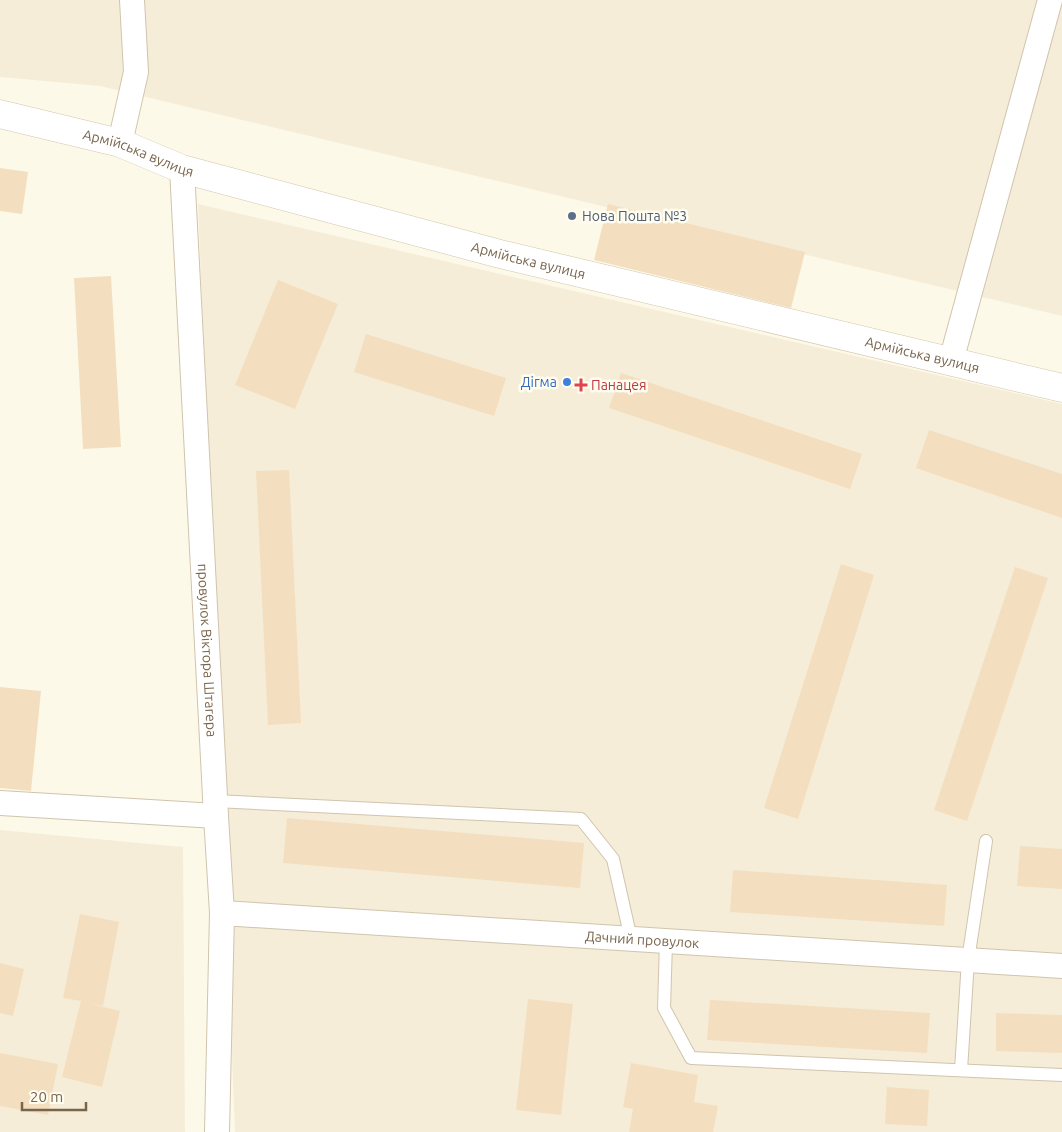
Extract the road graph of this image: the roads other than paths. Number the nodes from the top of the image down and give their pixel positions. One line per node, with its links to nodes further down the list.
1 (132, 0): 4 (street)
2 (1050, 0): 6 (street)
3 (0, 114): 4 (street, Армійська вулиця)
4 (120, 143): 5 (street, Армійська вулиця)
5 (182, 169): 6 (street, Армійська вулиця); 9 (street, провулок Віктора Штагера)
6 (950, 362): 7 (street, Армійська вулиця)
7 (1062, 388)
8 (0, 803): 9 (street)
9 (215, 808): 11 (street, провулок Віктора Штагера); 12 (lane)
10 (986, 841): 14 (lane)
11 (222, 912): 12 (street, Дачний провулок); 18 (street, провулок Віктора Штагера)
12 (631, 939): 13 (street, Дачний провулок)
13 (666, 942): 14 (street, Дачний провулок); 16 (lane)
14 (968, 960): 15 (street, Дачний провулок); 16 (lane)
15 (1062, 966)
16 (960, 1070): 17 (lane)
17 (1062, 1075)
18 (217, 1132)

